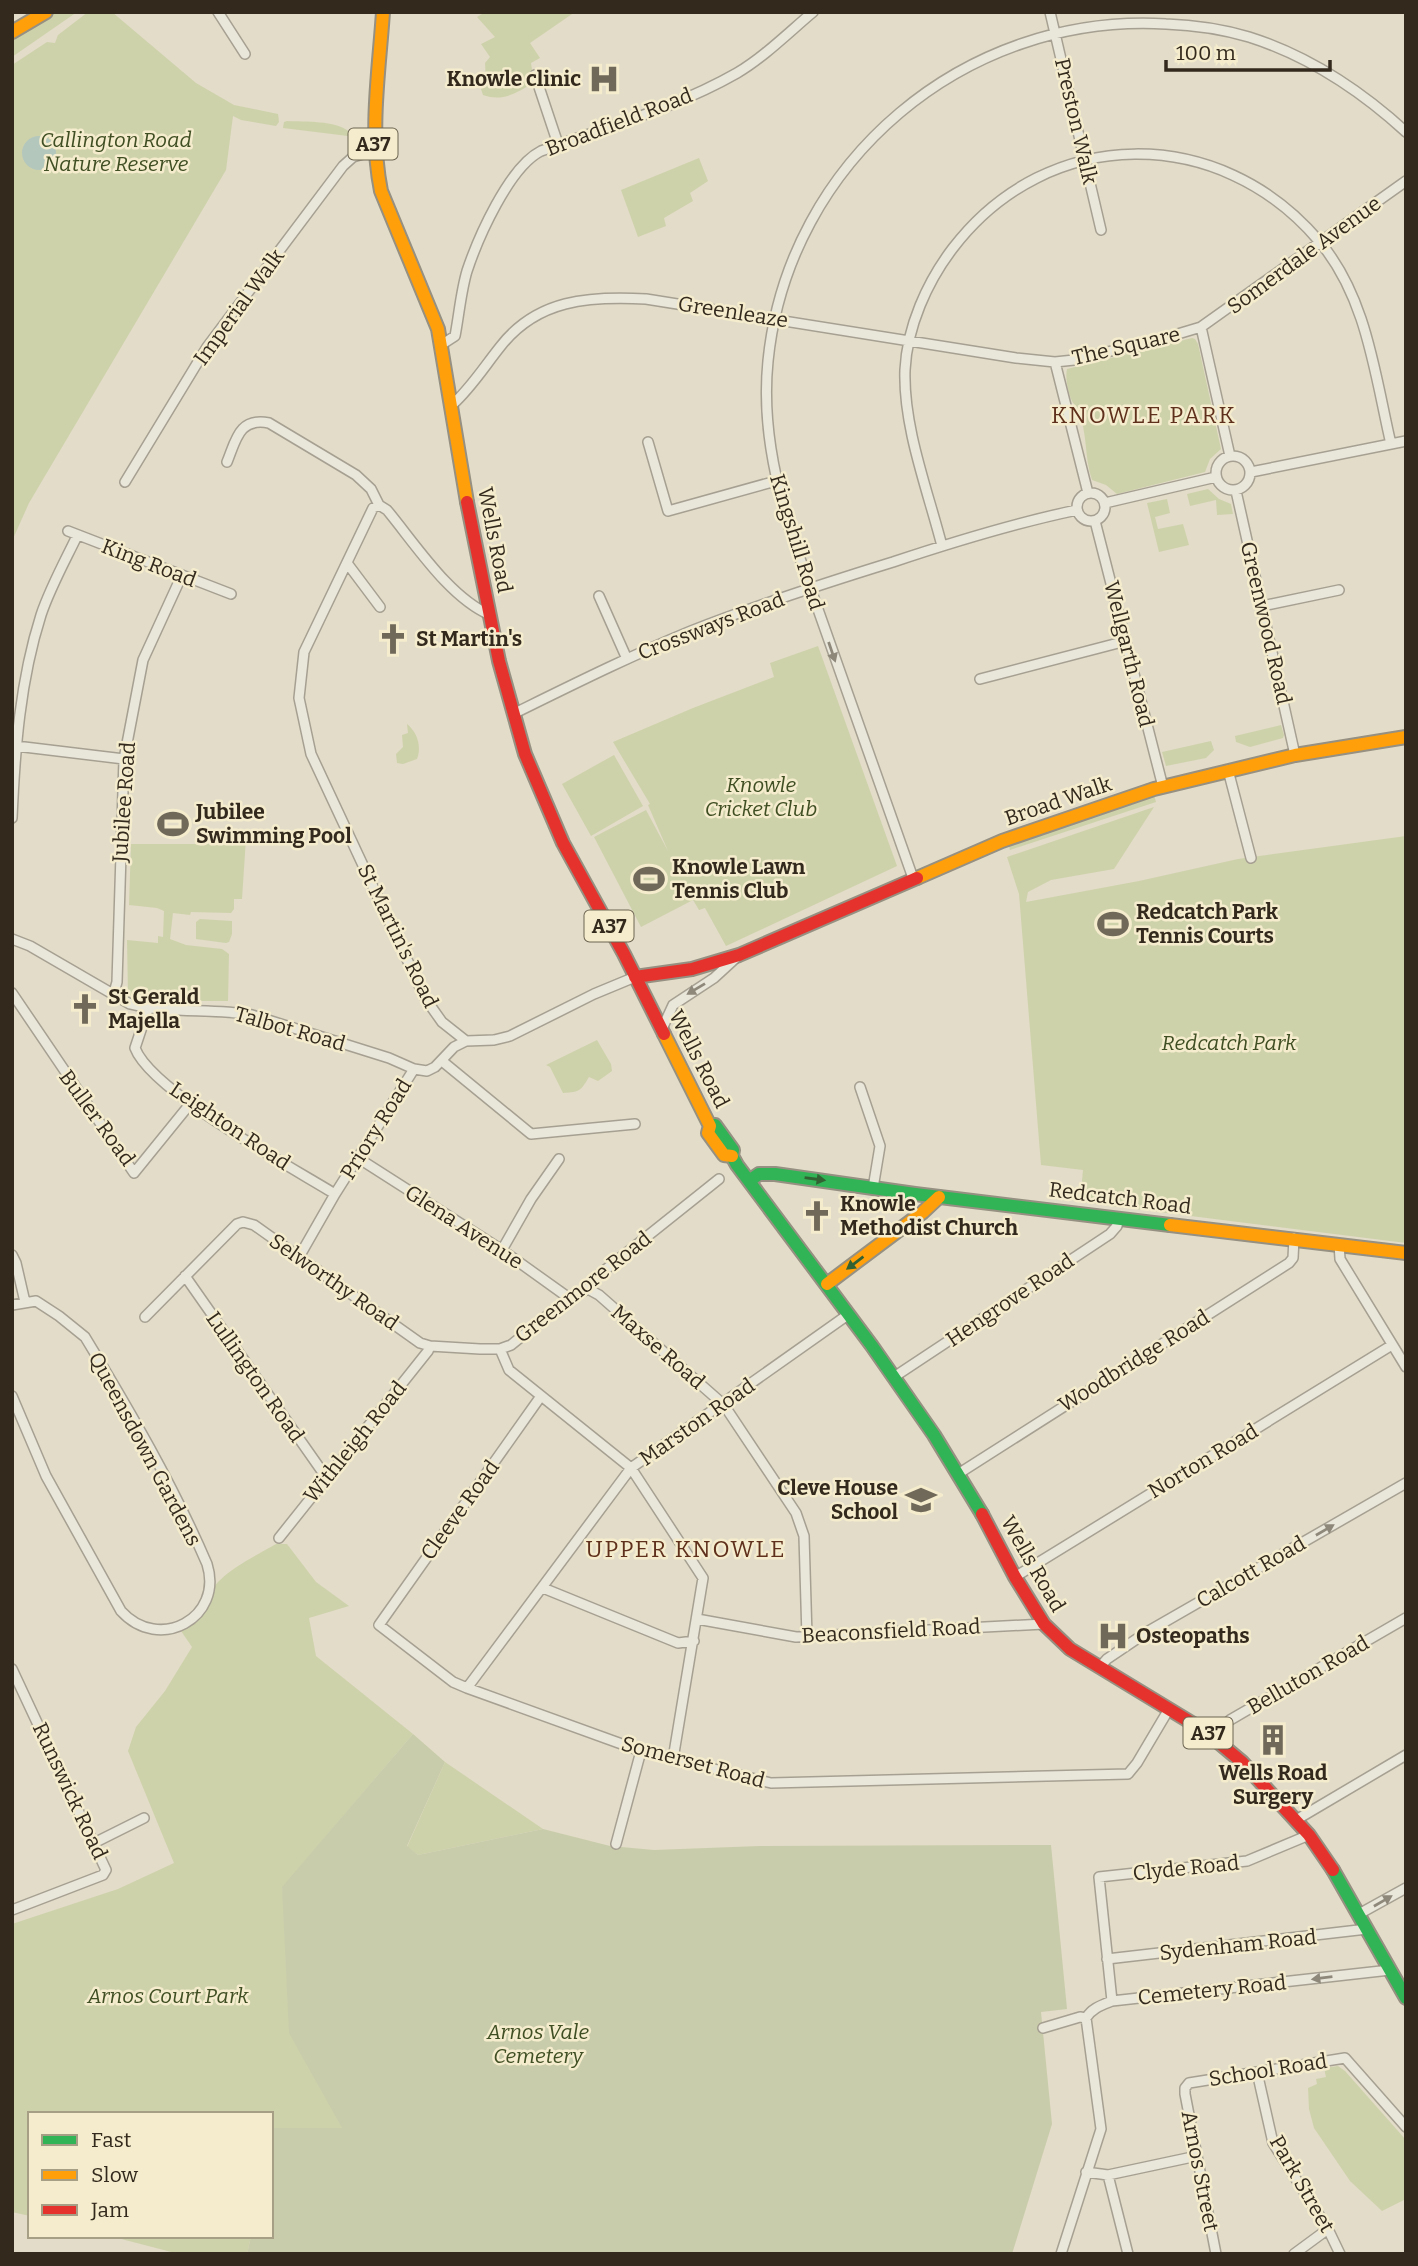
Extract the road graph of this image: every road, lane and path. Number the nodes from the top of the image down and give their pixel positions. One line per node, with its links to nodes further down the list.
1 (218, 12): 8 (street)
2 (383, 12): 12 (main road, Wells Road / A37)
3 (813, 12): 11 (street, Broadfield Road)
4 (1050, 12): 7 (street, Preston Walk)
5 (43, 14): 6 (main road)
6 (12, 32)
7 (1055, 32): 10 (street, Kingshill Road); 13 (street, Preston Walk); 17 (street, Kingshill Road)
8 (245, 54)
9 (535, 75): 11 (street)
10 (1406, 132)
11 (558, 145): 20 (street, Broadfield Road)
12 (373, 151): 20 (main road, Wells Road / A37); 31 (street, Imperial Walk)
13 (1085, 159): 15 (street, Preston Walk); 16 (street); 19 (street)
14 (1406, 181): 16 (street, Somerdale Avenue)
15 (1101, 230)
16 (1321, 243): 18 (street, Somerdale Avenue); 25 (street)
17 (775, 318): 19 (street, Greenleaze); 22 (street, Greenleaze); 30 (street, Kingshill Road)
18 (1201, 327): 21 (street, The Square); 26 (street, The Square)
19 (909, 341): 21 (street, Greenleaze); 38 (street)
20 (441, 345): 22 (main road, Wells Road / A37)
21 (1055, 362): 33 (street, The Square)
22 (452, 405): 47 (main road, Wells Road / A37)
23 (1406, 441): 25 (street)
24 (648, 442): 30 (street)
25 (1391, 444): 28 (street)
26 (1230, 456): 28 (street); 29 (street)
27 (227, 462): 35 (street)
28 (1251, 472): 32 (street)
29 (1216, 477): 32 (street); 34 (street)
30 (776, 481): 41 (street, Kingshill Road)
31 (125, 482)
32 (1236, 491): 45 (street, Greenwood Road)
33 (1088, 494): 34 (street); 36 (street)
34 (1105, 503): 37 (street)
35 (379, 505): 39 (street, St Martin's Road); 47 (street)
36 (1077, 510): 37 (street); 38 (street, Crossways Road)
37 (1095, 521): 48 (street, Wellgarth Road)
38 (942, 546): 41 (street, Crossways Road)
39 (347, 563): 46 (street); 68 (street, St Martin's Road)
40 (182, 575): 43 (street, King Road); 53 (street, King Road); 55 (street, Jubilee Road)
41 (810, 588): 49 (street, Crossways Road); 60 (street, Kingshill Road, one-way to 60)
42 (1339, 590): 45 (street)
43 (231, 594)
44 (598, 596): 49 (street)
45 (1262, 606): 54 (street, Greenwood Road)
46 (380, 607)
47 (491, 615): 51 (main road, Wells Road / A37)
48 (1126, 640): 50 (street); 57 (street, Wellgarth Road)
49 (627, 659): 51 (street, Crossways Road)
50 (980, 678)
51 (513, 714): 63 (main road, Wells Road / A37)
52 (1406, 737): 54 (main road, Broad Walk)
53 (16, 746): 55 (street); 58 (street)
54 (1295, 755): 56 (main road, Broad Walk)
55 (124, 759): 65 (street, Jubilee Road)
56 (1228, 770): 57 (main road, Broad Walk); 59 (street)
57 (1163, 787): 60 (main road, Broad Walk)
58 (12, 818)
59 (1251, 858)
60 (913, 878): 62 (main road, Broad Walk)
61 (12, 939): 65 (street, Talbot Road)
62 (739, 955): 63 (main road, Broad Walk); 67 (street, Broad Walk, one-way to 67)
63 (635, 977): 67 (main road, Wells Road / A37); 68 (street)
64 (12, 993): 72 (street, Buller Road)
65 (113, 996): 66 (street, Talbot Road)
66 (148, 1009): 70 (street, Talbot Road); 72 (street, Leighton Road)
67 (662, 1029): 77 (main road, Wells Road / A37)
68 (466, 1041): 69 (street, Priory Road)
69 (442, 1061): 70 (street, Priory Road); 73 (street)
70 (414, 1069): 74 (street, Priory Road)
71 (860, 1087): 78 (street)
72 (190, 1104): 79 (street, Leighton Road)
73 (635, 1124)
74 (358, 1158): 79 (street, Priory Road); 86 (street, Glena Avenue)
75 (559, 1159): 86 (street)
76 (719, 1179): 92 (street, Greenmore Road)
77 (749, 1181): 78 (main road, Redcatch Road, one-way to 78); 91 (main road, Wells Road / A37)
78 (873, 1188): 80 (main road, Redcatch Road)
79 (335, 1194): 89 (street, Priory Road)
80 (915, 1194): 81 (main road, Redcatch Road); 82 (main road)
81 (939, 1197): 82 (main road); 83 (main road, Redcatch Road)
82 (923, 1212): 91 (main road, one-way to 91)
83 (1119, 1218): 84 (main road, Redcatch Road); 102 (street, Hengrove Road)
84 (1294, 1238): 85 (main road, Redcatch Road); 107 (street, Woodbridge Road)
85 (1339, 1244): 87 (main road, Redcatch Road); 98 (street)
86 (502, 1250): 93 (street, Glena Avenue)
87 (1406, 1253)
88 (12, 1255): 94 (street)
89 (299, 1257): 90 (street, Selworthy Road); 99 (street, Selworthy Road)
90 (185, 1276): 97 (street); 108 (street, Lullington Road)
91 (827, 1284): 96 (main road, Wells Road / A37)
92 (588, 1289): 93 (street, Greenmore Road); 105 (street, Maxse Road)
93 (569, 1298): 100 (street, Greenmore Road)
94 (25, 1302): 95 (street); 104 (street, Queensdown Gardens)
95 (12, 1305)
96 (849, 1314): 102 (main road, Wells Road / A37); 105 (street, Marston Road)
97 (145, 1317)
98 (1392, 1345): 101 (street); 111 (street, Norton Road)
99 (430, 1346): 100 (street, Greenmore Road); 108 (street, Withleigh Road)
100 (500, 1349): 103 (street)
101 (1406, 1367)
102 (894, 1377): 107 (main road, Wells Road / A37)
103 (541, 1396): 106 (street); 116 (street, Cleeve Road)
104 (13, 1400)
105 (724, 1405): 106 (street, Marston Road); 117 (street, Maxse Road)
106 (631, 1468): 112 (street, Marston Road); 114 (street)
107 (958, 1474): 111 (main road, Wells Road / A37)
108 (326, 1477): 110 (street, Withleigh Road)
109 (1406, 1483): 119 (street, Calcott Road, one-way to 109)
110 (279, 1538)
111 (1015, 1577): 115 (main road, Wells Road / A37)
112 (543, 1588): 118 (street); 121 (street, Marston Road)
113 (1406, 1618): 123 (street, Belluton Road)
114 (697, 1619): 117 (street, Beaconsfield Road); 118 (street)
115 (1044, 1624): 117 (street, Beaconsfield Road); 119 (main road, Wells Road / A37)
116 (379, 1625): 121 (street, Somerset Road)
117 (807, 1637)
118 (694, 1641): 126 (street)
119 (1100, 1667): 122 (main road, Wells Road / A37)
120 (12, 1669): 130 (street, Runswick Road)
121 (467, 1688): 124 (street, Somerset Road)
122 (1169, 1709): 123 (main road, Wells Road / A37); 126 (street, Somerset Road)
123 (1212, 1737): 128 (main road, Wells Road / A37)
124 (640, 1751): 126 (street, Somerset Road); 131 (street)
125 (1406, 1755): 128 (street)
126 (673, 1759)
127 (144, 1818): 130 (street)
128 (1296, 1820): 129 (main road, Wells Road / A37)
129 (1309, 1835): 134 (main road, Wells Road / A37); 136 (street, Clyde Road)
130 (94, 1843): 133 (street, Runswick Road)
131 (615, 1844)
132 (1406, 1888): 134 (street, one-way to 132)
133 (12, 1910)
134 (1359, 1914): 135 (main road, Wells Road / A37)
135 (1367, 1929): 136 (street, Sydenham Road); 137 (main road, Wells Road / A37)
136 (1107, 1959): 139 (street)
137 (1390, 1970): 138 (main road, Wells Road / A37); 139 (street, Cemetery Road, one-way to 139)
138 (1406, 1998)
139 (1117, 2001): 140 (street, Cemetery Road)
140 (1086, 2018): 141 (street, Cemetery Road); 146 (street)
141 (1043, 2028)
142 (1257, 2072): 143 (street, School Road); 144 (street, School Road); 148 (street, Park Street)
143 (1185, 2088): 145 (street, Arnos Street)
144 (1406, 2127)
145 (1196, 2156): 147 (street); 151 (street, Arnos Street)
146 (1086, 2172): 147 (street); 149 (street)
147 (1108, 2175): 150 (street)
148 (1328, 2229): 152 (street); 153 (street, Park Street)
149 (1061, 2254)
150 (1128, 2254)
151 (1216, 2254)
152 (1294, 2254)
153 (1340, 2254)

